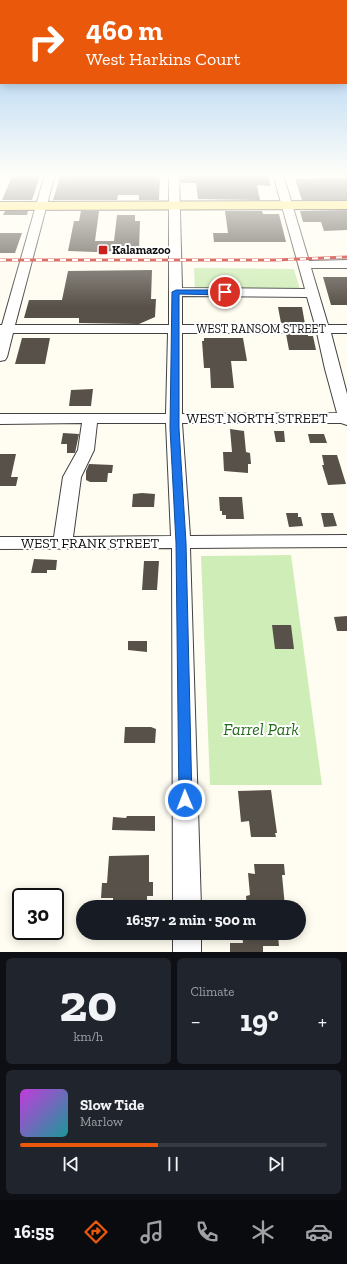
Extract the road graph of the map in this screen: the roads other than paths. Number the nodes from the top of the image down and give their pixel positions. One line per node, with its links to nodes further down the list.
1 (37, 218): 8 (street)
2 (175, 218): 6 (street)
3 (292, 218): 5 (street)
4 (347, 264): 5 (street)
5 (304, 265): 7 (street)
6 (176, 292): 7 (street); 9 (street)
7 (312, 293): 10 (street)
8 (3, 329): 9 (street, WEST RANSOM STREET); 12 (street)
9 (175, 329): 10 (street, WEST RANSOM STREET); 15 (street)
10 (323, 329): 11 (street, WEST RANSOM STREET); 13 (street)
11 (347, 329)
12 (0, 357)
13 (347, 418): 15 (street, WEST NORTH STREET)
14 (90, 419): 15 (street, WEST NORTH STREET); 16 (street, WEST NORTH STREET); 18 (street)
15 (174, 419): 20 (street)
16 (0, 420)
17 (347, 541): 20 (street, WEST FRANK STREET)
18 (63, 542): 19 (street, WEST FRANK STREET); 20 (street, WEST FRANK STREET)
19 (0, 543)
20 (181, 543): 21 (street)
21 (187, 900)
22 (187, 940): 23 (street)
23 (187, 952)

